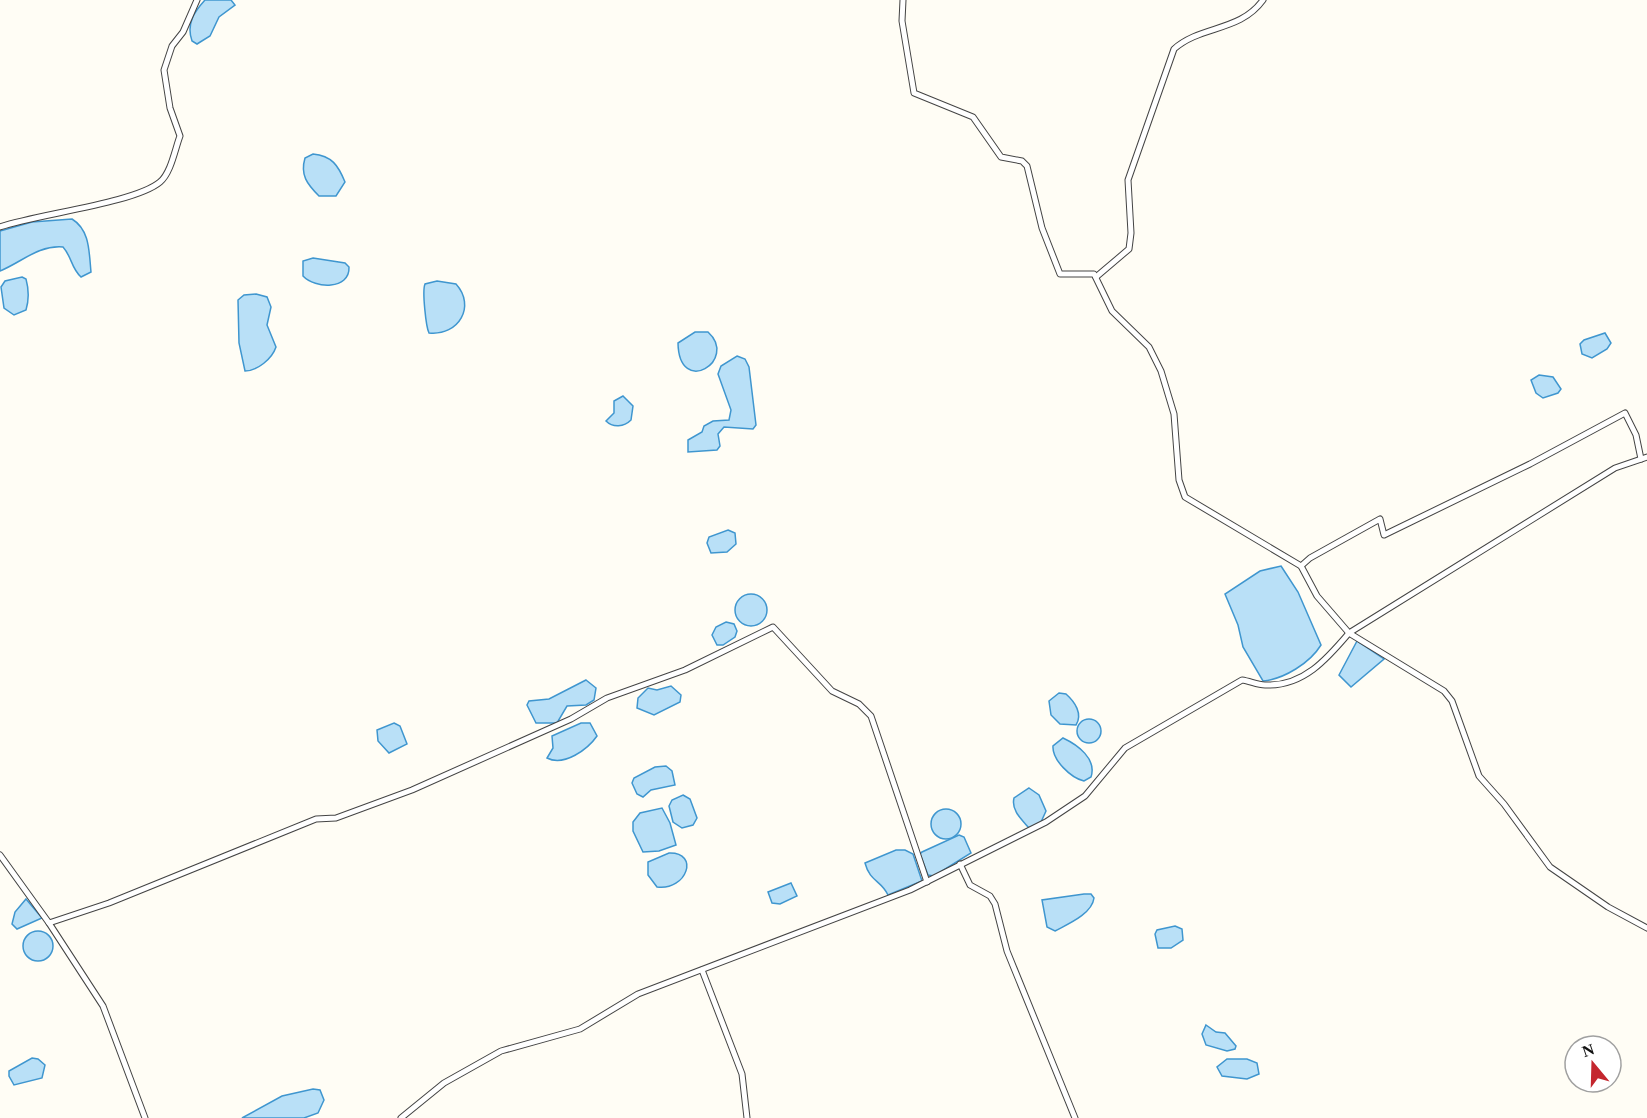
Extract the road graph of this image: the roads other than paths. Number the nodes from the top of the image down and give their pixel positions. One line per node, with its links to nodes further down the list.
1 (197, 0): 4 (street)
2 (903, 0): 5 (street)
3 (1263, 0): 5 (street)
4 (0, 227)
5 (1096, 277): 7 (street)
6 (1644, 458): 7 (street); 8 (street)
7 (1301, 566): 8 (street)
8 (1349, 633): 10 (street); 13 (street)
9 (0, 855): 12 (street)
10 (960, 864): 11 (street); 18 (street)
11 (927, 882): 12 (street); 14 (street)
12 (49, 923): 15 (street)
13 (1647, 928)
14 (702, 970): 16 (street); 17 (street)
15 (146, 1118)
16 (400, 1118)
17 (747, 1118)
18 (1075, 1118)

